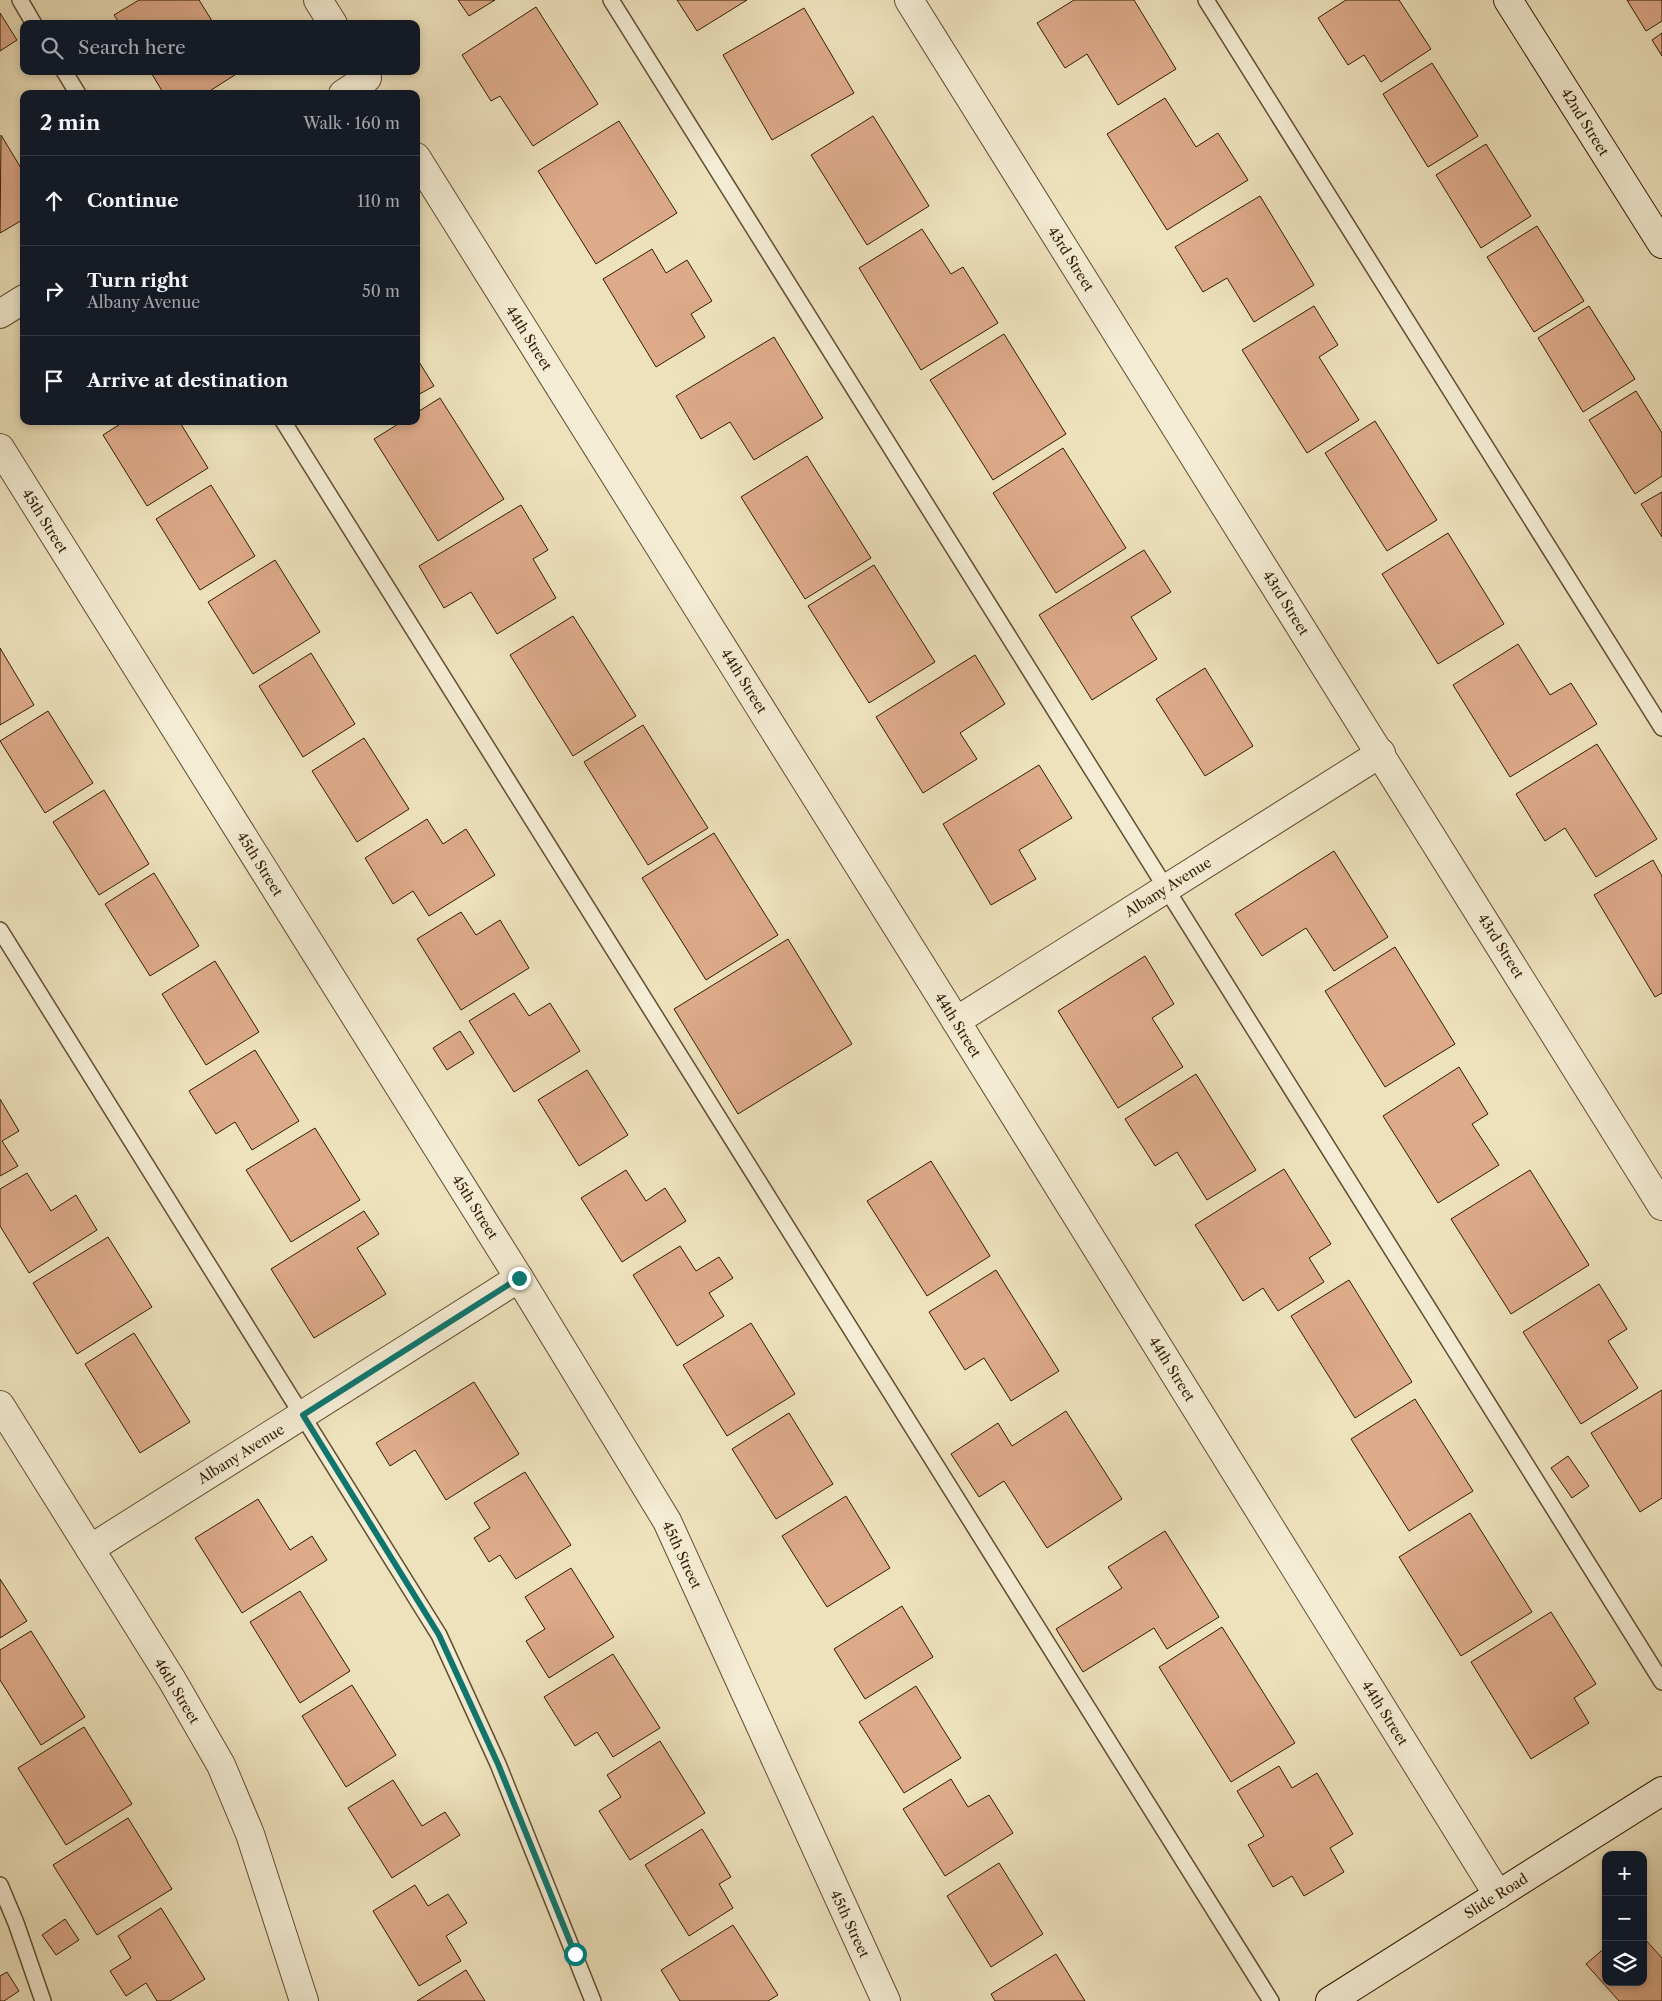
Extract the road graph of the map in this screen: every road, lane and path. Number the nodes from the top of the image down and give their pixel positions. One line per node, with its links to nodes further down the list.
1 (20, 0): 7 (lane)
2 (318, 0): 8 (street)
3 (611, 0): 21 (lane)
4 (909, 0): 20 (street, 43rd Street)
5 (1206, 0): 19 (lane)
6 (1508, 0): 14 (street, 42nd Street)
7 (32, 20)
8 (330, 20)
9 (66, 75): 11 (lane)
10 (369, 81): 12 (street)
11 (76, 90)
12 (351, 90)
13 (420, 163): 23 (street, 44th Street)
14 (1662, 244)
15 (20, 302): 16 (street)
16 (0, 314)
17 (286, 425): 37 (lane)
18 (0, 448): 25 (street, 45th Street)
19 (1662, 728)
20 (1380, 754): 21 (street, Albany Avenue); 24 (street, 43rd Street)
21 (1166, 888): 23 (street, Albany Avenue); 29 (lane)
22 (0, 930): 27 (lane)
23 (956, 1021): 32 (street, 44th Street)
24 (1662, 1206)
25 (519, 1278): 27 (street, Albany Avenue); 36 (street, 45th Street)
26 (0, 1405): 28 (street, 46th Street)
27 (303, 1415): 28 (street, Albany Avenue); 35 (lane)
28 (90, 1549): 34 (street, 46th Street)
29 (1662, 1682)
30 (1662, 1791): 32 (street, Slide Road)
31 (0, 1885): 33 (lane)
32 (1498, 1894): 38 (street, Slide Road)
33 (43, 2001)
34 (304, 2001)
35 (594, 2001)
36 (886, 2001)
37 (1271, 2001)
38 (1330, 2001)

